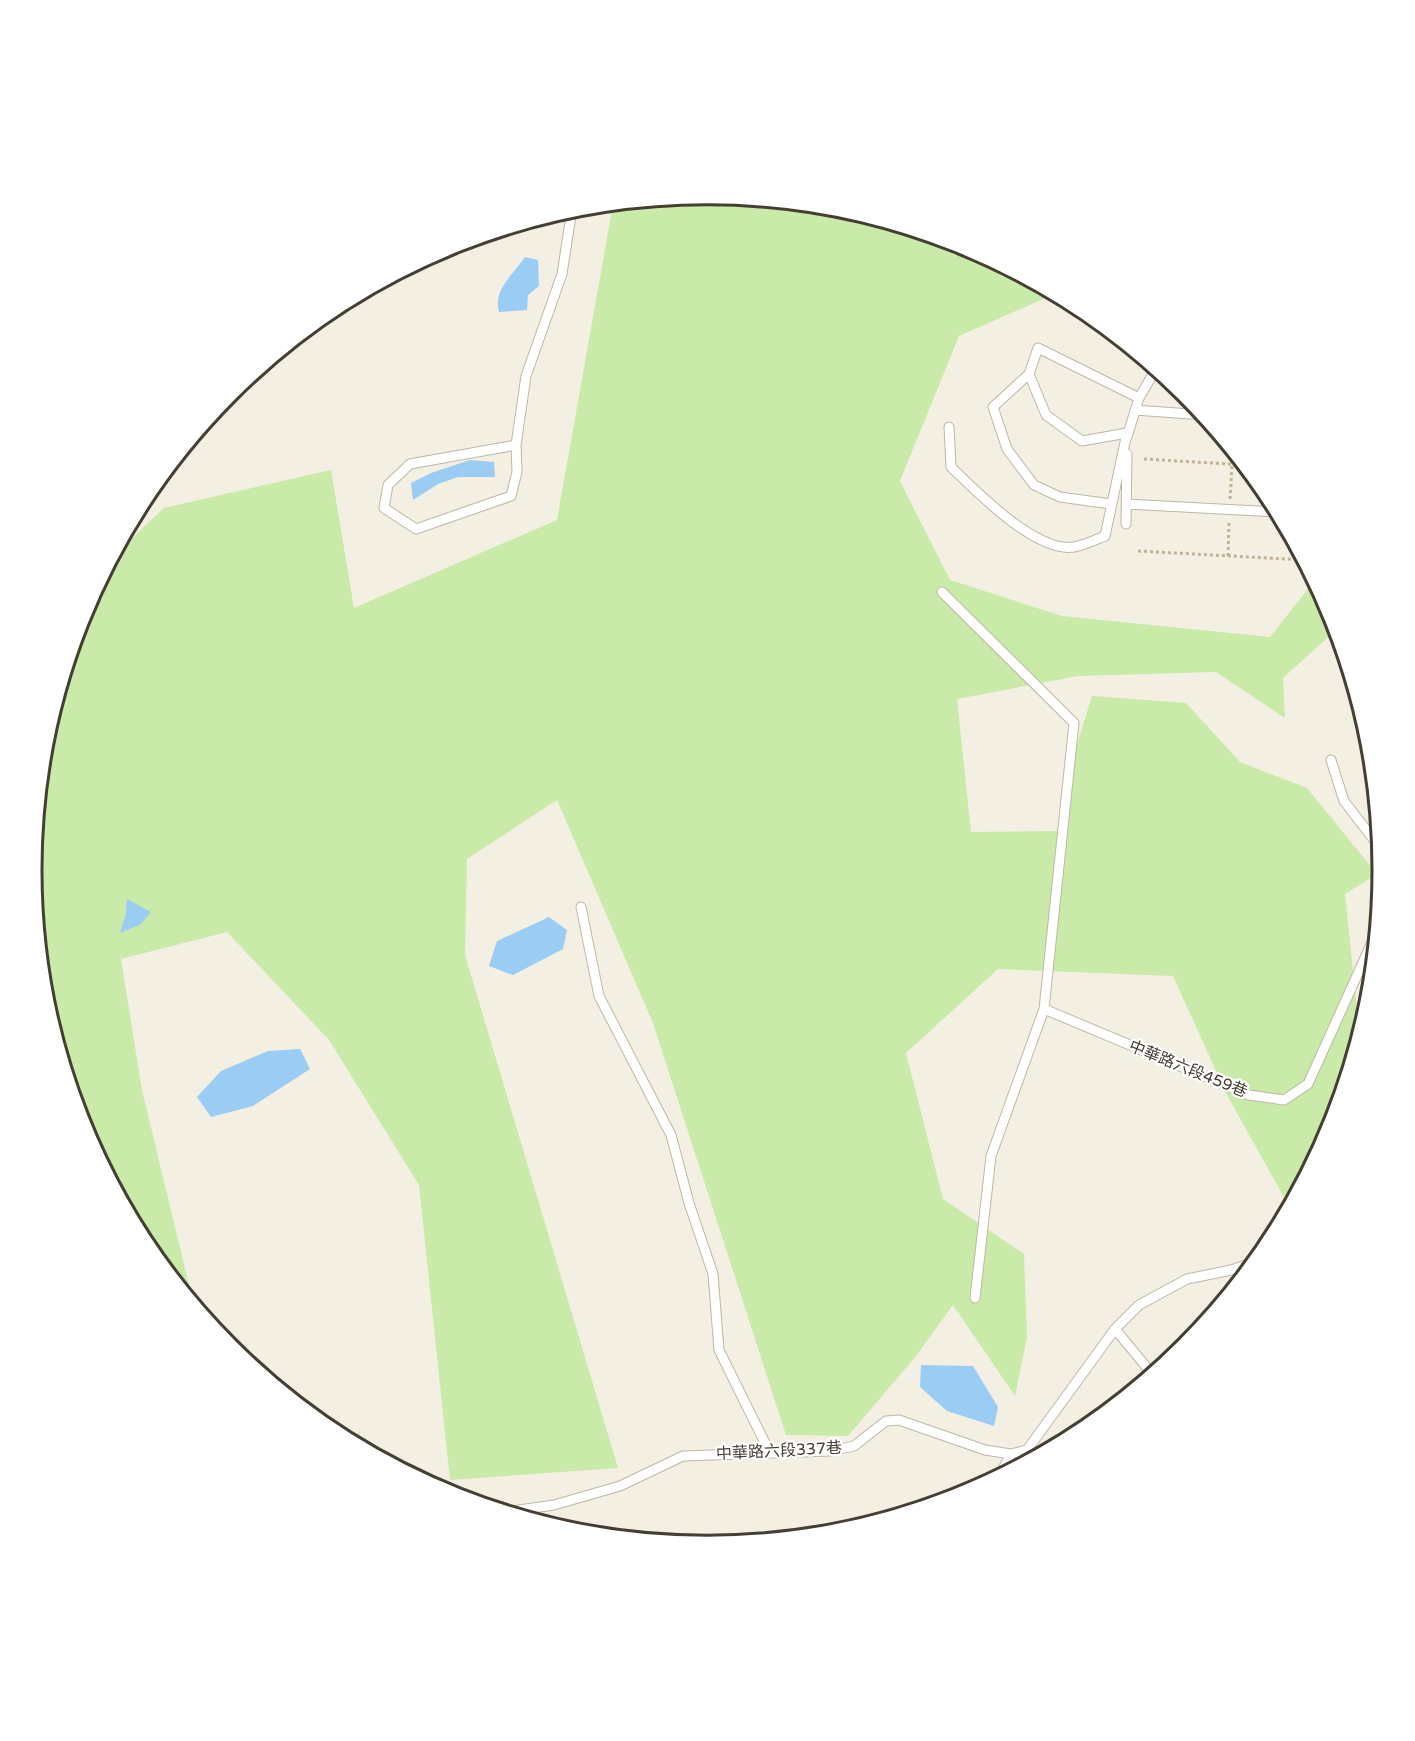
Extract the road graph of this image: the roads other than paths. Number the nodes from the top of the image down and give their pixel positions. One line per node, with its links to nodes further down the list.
1 (570, 220): 9 (lane)
2 (1029, 374): 4 (lane); 8 (lane); 10 (lane)
3 (1152, 376): 4 (lane)
4 (1139, 398): 5 (lane)
5 (1135, 410): 6 (lane); 8 (lane)
6 (1191, 414)
7 (949, 427): 10 (lane)
8 (1127, 433): 10 (lane); 11 (lane)
9 (516, 445): 9 (lane)
10 (1112, 504)
11 (1126, 504): 12 (lane); 13 (lane)
12 (1267, 511)
13 (1126, 524)
14 (942, 592): 19 (lane)
15 (1331, 760): 16 (lane)
16 (1372, 838)
17 (581, 908): 24 (lane)
18 (1368, 952): 19 (lane, 中華路六段459巷)
19 (1044, 1009): 21 (lane)
20 (1242, 1266): 22 (lane)
21 (975, 1298)
22 (1115, 1329): 23 (lane); 25 (lane)
23 (1148, 1369)
24 (770, 1453): 25 (lane, 中華路六段337巷); 27 (lane, 中華路六段337巷)
25 (1011, 1454): 26 (lane)
26 (1005, 1466)
27 (523, 1509)

